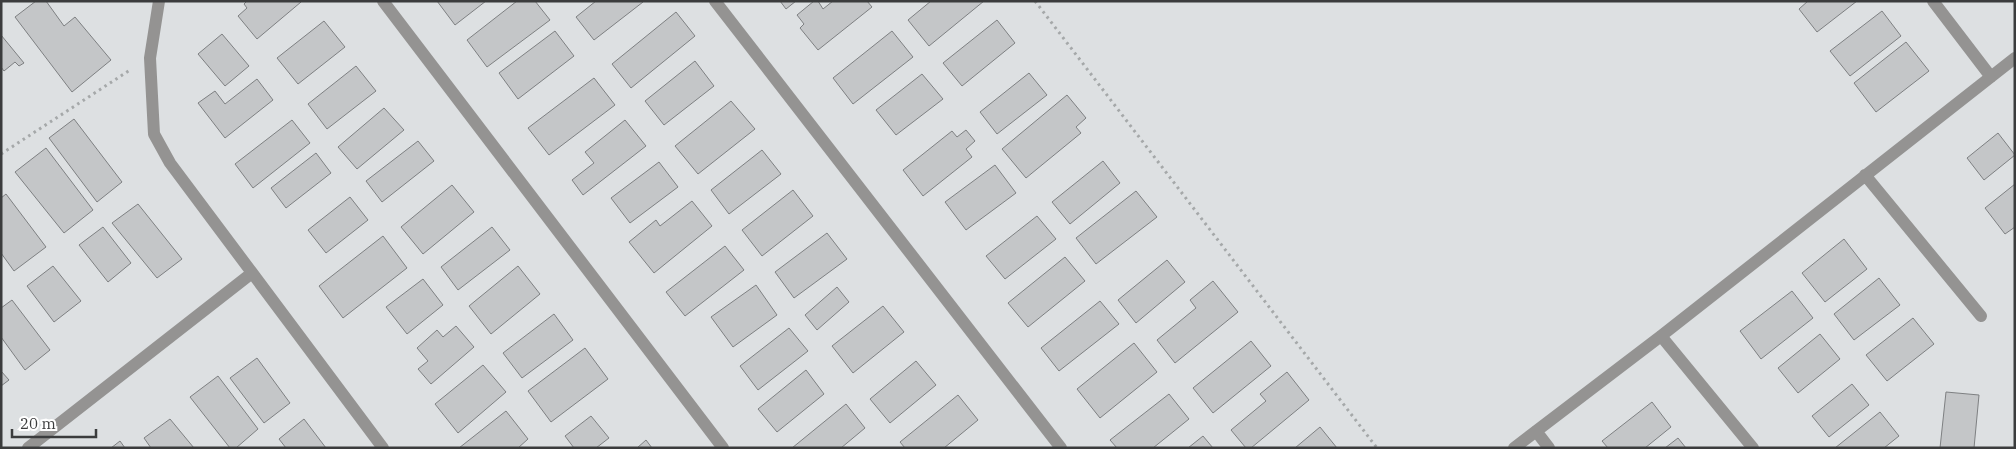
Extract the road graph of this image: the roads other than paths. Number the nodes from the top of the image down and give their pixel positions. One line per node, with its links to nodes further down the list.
1 (159, 1): 8 (street)
2 (383, 1): 14 (street)
3 (715, 1): 15 (street)
4 (1933, 1): 6 (street)
5 (2015, 58): 6 (street)
6 (1991, 76): 7 (street)
7 (1865, 175): 9 (street); 10 (street)
8 (252, 272): 12 (street); 13 (street)
9 (1981, 316)
10 (1661, 336): 11 (street); 18 (street)
11 (1536, 431): 16 (street); 17 (street)
12 (28, 448)
13 (383, 448)
14 (723, 448)
15 (1061, 448)
16 (1514, 448)
17 (1549, 448)
18 (1753, 448)

